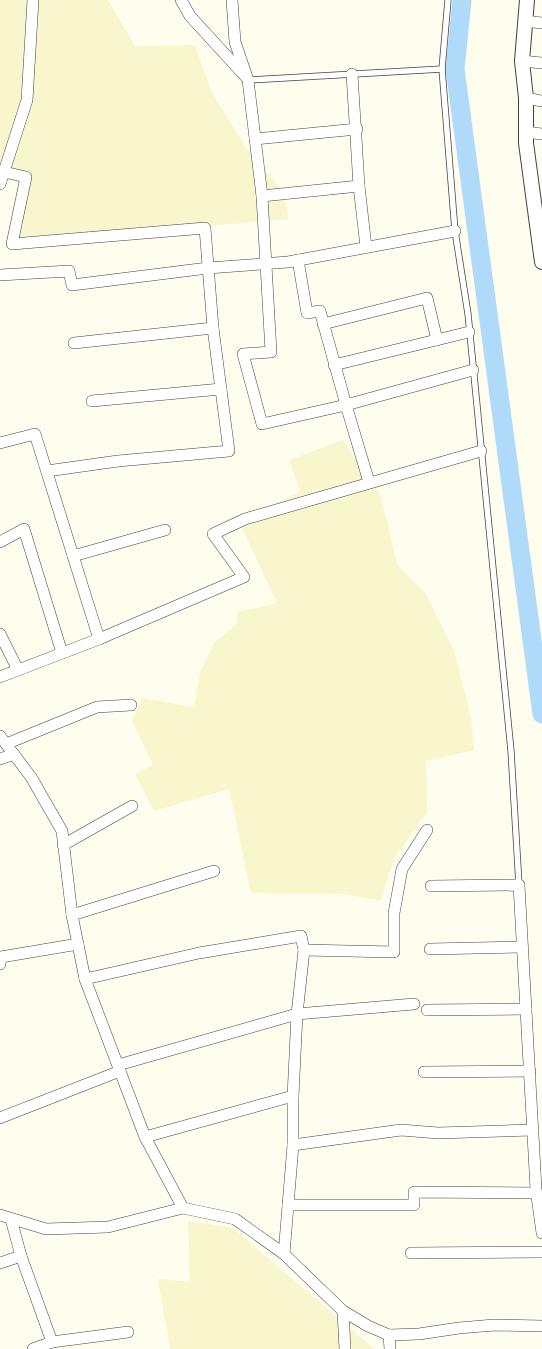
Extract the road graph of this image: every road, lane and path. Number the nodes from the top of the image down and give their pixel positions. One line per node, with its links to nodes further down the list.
1 (33, 0): 19 (street)
2 (181, 0): 12 (street)
3 (232, 0): 12 (street)
4 (448, 0): 10 (lane)
5 (527, 0): 6 (street)
6 (525, 21): 7 (street); 8 (street)
7 (542, 23)
8 (522, 61): 9 (street); 13 (street)
9 (542, 63)
10 (442, 69): 11 (lane); 24 (lane)
11 (352, 74): 12 (lane); 15 (street)
12 (248, 80): 18 (street)
13 (526, 98): 14 (street); 16 (street)
14 (542, 101)
15 (357, 129): 18 (street); 21 (street)
16 (526, 132): 17 (street); 22 (street)
17 (542, 134)
18 (255, 139): 23 (street)
19 (4, 172): 20 (street); 29 (street)
20 (0, 184)
21 (359, 186): 23 (street); 25 (street)
22 (537, 192): 27 (street)
23 (262, 196): 28 (street)
24 (455, 231): 25 (street); 33 (lane)
25 (366, 247): 26 (street)
26 (298, 260): 28 (street); 31 (street)
27 (542, 262)
28 (265, 264): 29 (street); 40 (street)
29 (208, 268): 30 (street); 32 (street)
30 (0, 275)
31 (323, 324): 34 (street); 36 (street)
32 (213, 328): 35 (street); 38 (street)
33 (469, 332): 34 (street); 37 (lane)
34 (438, 340): 36 (street)
35 (74, 343)
36 (334, 365): 40 (street)
37 (473, 370): 40 (street); 42 (lane)
38 (221, 389): 39 (street); 43 (street)
39 (92, 401)
40 (346, 405): 44 (street)
41 (0, 443): 43 (street)
42 (481, 451): 44 (street); 61 (lane)
43 (47, 471): 47 (street)
44 (369, 482): 49 (street)
45 (165, 530): 47 (street)
46 (0, 542): 50 (street)
47 (73, 556): 49 (street)
48 (0, 634): 51 (street)
49 (99, 639): 50 (street)
50 (62, 653): 51 (street)
51 (18, 670): 52 (street)
52 (0, 677)
53 (131, 705): 54 (street)
54 (3, 740): 55 (street)
55 (14, 754): 56 (street); 59 (street)
56 (0, 759)
57 (132, 806): 59 (street)
58 (427, 830): 67 (street)
59 (63, 845): 63 (street)
60 (214, 871): 63 (street)
61 (519, 885): 62 (street); 65 (street)
62 (431, 886)
63 (72, 915): 64 (street)
64 (78, 944): 68 (street); 69 (street)
65 (522, 947): 66 (street); 71 (street)
66 (430, 949)
67 (304, 950): 69 (street); 73 (street)
68 (0, 964)
69 (85, 979): 74 (street)
70 (414, 1004): 73 (street)
71 (526, 1009): 72 (street); 75 (street)
72 (427, 1010)
73 (297, 1014): 74 (street); 77 (street)
74 (119, 1068): 78 (street); 80 (street)
75 (530, 1071): 76 (street); 79 (street)
76 (424, 1072)
77 (293, 1096): 80 (street); 81 (street)
78 (0, 1118)
79 (533, 1130): 81 (street); 82 (street)
80 (144, 1137): 84 (street)
81 (293, 1145): 83 (street)
82 (537, 1193): 83 (street); 87 (street)
83 (288, 1205): 90 (street)
84 (183, 1208): 86 (street); 90 (street)
85 (0, 1215): 86 (street)
86 (11, 1219): 91 (street)
87 (542, 1233)
88 (542, 1252): 89 (street)
89 (411, 1253)
90 (284, 1254): 93 (street)
91 (21, 1256): 92 (street); 97 (street)
92 (0, 1263)
93 (343, 1311): 96 (street); 99 (street)
94 (542, 1326): 96 (street)
95 (128, 1332): 97 (street)
96 (389, 1335): 100 (street)
97 (52, 1342): 98 (street)
98 (33, 1349)
99 (345, 1349)
100 (390, 1349)

